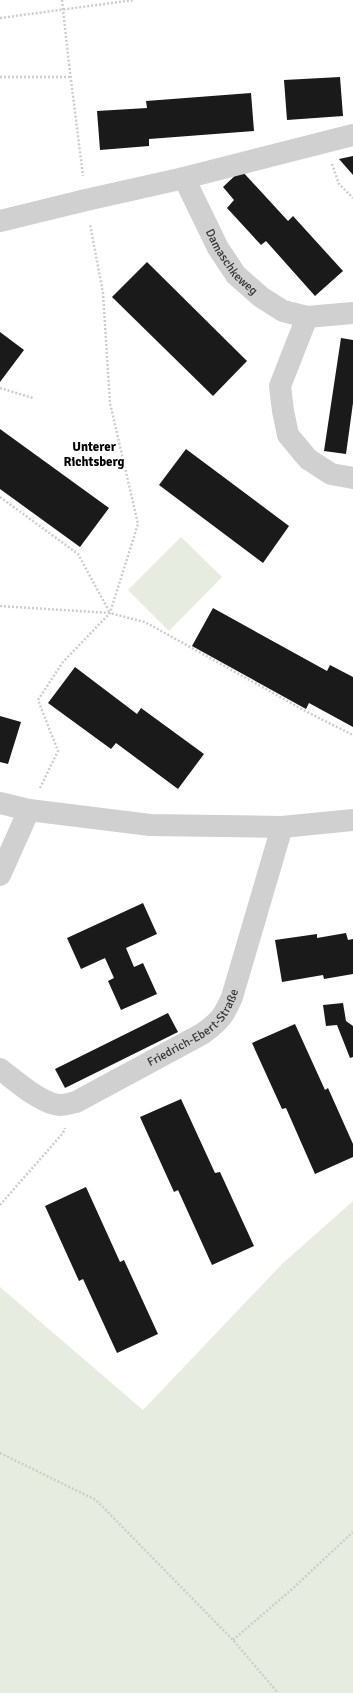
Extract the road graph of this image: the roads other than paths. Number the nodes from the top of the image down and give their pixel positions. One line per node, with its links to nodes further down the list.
1 (353, 135): 2 (street)
2 (184, 178): 3 (street); 5 (street, Damaschkeweg)
3 (0, 221)
4 (353, 313): 5 (street)
5 (307, 317): 6 (street)
6 (353, 478)
7 (0, 803): 8 (street)
8 (29, 810): 10 (street); 11 (street)
9 (353, 820): 10 (street)
10 (282, 827): 12 (street, Friedrich-Ebert-Straße)
11 (0, 875)
12 (0, 1069)

